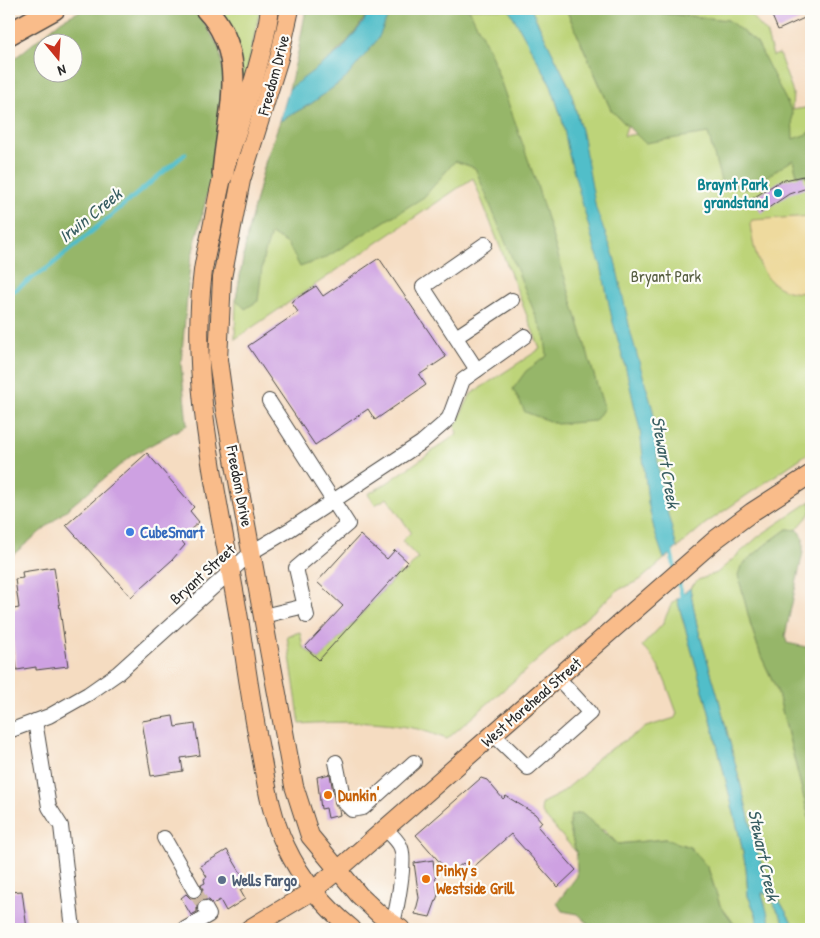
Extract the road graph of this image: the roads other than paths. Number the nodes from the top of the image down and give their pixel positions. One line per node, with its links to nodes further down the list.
1 (34, 9): 6 (main road)
2 (54, 9): 6 (highway)
3 (206, 9): 7 (highway)
4 (270, 9): 7 (main road, Freedom Drive)
5 (290, 9): 16 (main road, Freedom Drive)
6 (9, 33)
7 (223, 174): 17 (main road, Freedom Drive)
8 (485, 244): 11 (street)
9 (512, 300): 11 (street)
10 (525, 336): 12 (street, Bryant Street)
11 (456, 338): 12 (street)
12 (477, 370): 15 (street, Bryant Street)
13 (269, 401): 15 (street)
14 (811, 474): 19 (main road, West Morehead Street)
15 (333, 502): 16 (street, Bryant Street); 18 (street)
16 (252, 552): 17 (street, Bryant Street); 18 (main road, Freedom Drive)
17 (231, 570): 20 (street, Bryant Street); 29 (main road, Freedom Drive)
18 (264, 616): 27 (main road, Freedom Drive)
19 (558, 678): 22 (main road, West Morehead Street); 22 (street)
20 (35, 721): 21 (street, Bryant Street); 32 (street)
21 (9, 731)
22 (494, 734): 25 (main road, West Morehead Street)
23 (336, 762): 24 (street)
24 (414, 762)
25 (386, 829): 27 (main road, West Morehead Street); 31 (street)
26 (164, 838): 28 (street)
27 (338, 870): 29 (main road, West Morehead Street); 31 (main road, Freedom Drive)
28 (194, 890)
29 (312, 891): 34 (main road, West Morehead Street); 35 (main road, Freedom Drive)
30 (205, 908): 33 (street)
31 (397, 926)
32 (73, 929)
33 (185, 929)
34 (249, 929)
35 (352, 929)

